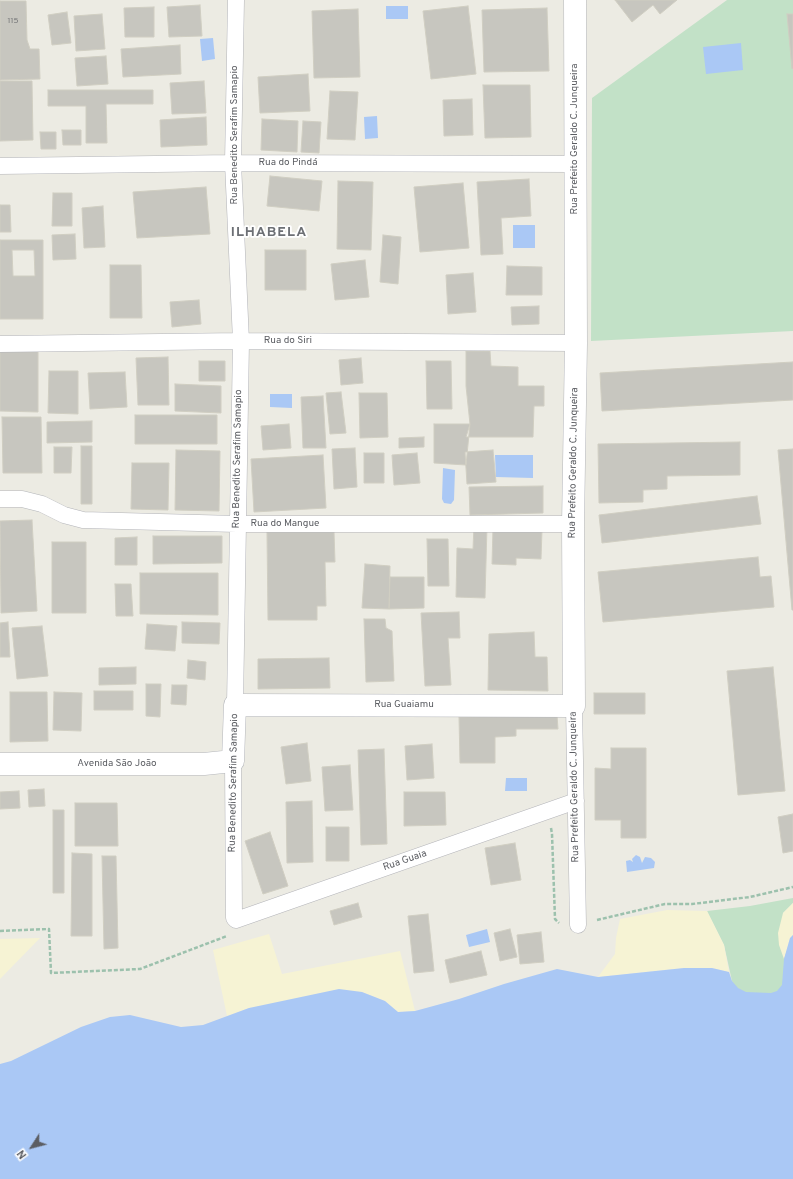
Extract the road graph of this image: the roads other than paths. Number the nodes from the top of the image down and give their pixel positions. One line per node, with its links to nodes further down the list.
1 (236, 0): 3 (street, Rua Benedito Serafim Samapio)
2 (575, 0): 4 (main road, Rua Prefeito Geraldo C. Junqueira)
3 (233, 163): 4 (street, Rua do Pindá); 5 (street, Rua do Pindá); 6 (street, Rua Benedito Serafim Samapio)
4 (575, 164): 7 (main road, Rua Prefeito Geraldo C. Junqueira)
5 (0, 166)
6 (241, 341): 7 (street, Rua do Siri); 8 (street, Rua do Siri); 10 (street, Rua Benedito Serafim Samapio)
7 (576, 343): 11 (main road, Rua Prefeito Geraldo C. Junqueira)
8 (0, 344)
9 (0, 499): 10 (street, Rua do Mangue)
10 (237, 524): 11 (street, Rua do Mangue); 12 (street, Rua Benedito Serafim Samapio)
11 (573, 524): 13 (main road, Rua Prefeito Geraldo C. Junqueira)
12 (235, 705): 13 (main road, Rua Guaiamu); 14 (main road, Rua Benedito Serafim Samapio)
13 (574, 706): 16 (street, Rua Prefeito Geraldo C. Junqueira)
14 (233, 762): 15 (main road, Avenida São João); 17 (street, Rua Benedito Serafim Samapio)
15 (0, 764)
16 (576, 801): 17 (street, Rua Guaia); 18 (street, Rua Prefeito Geraldo C. Junqueira)
17 (234, 918)
18 (578, 925)

